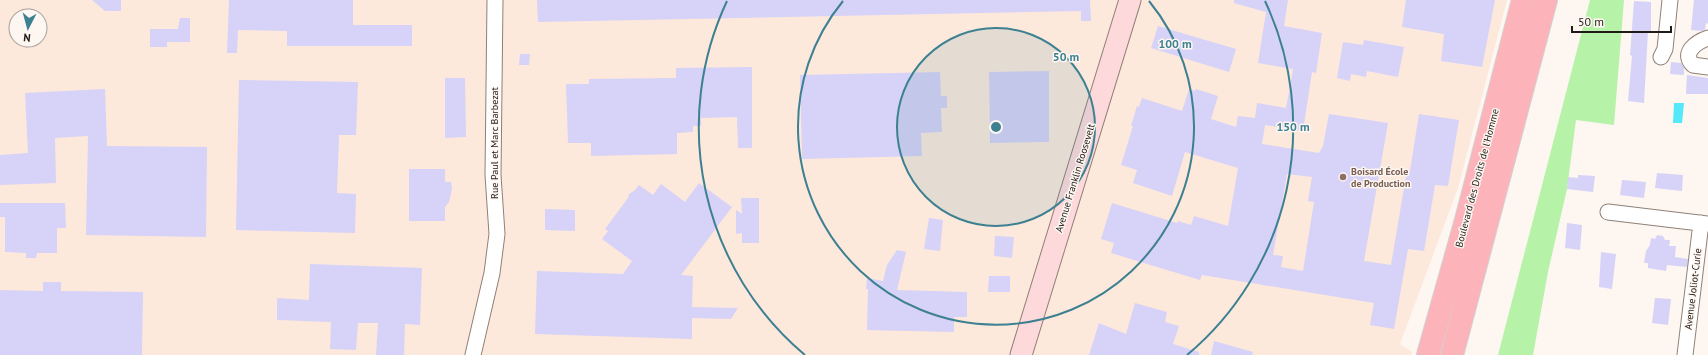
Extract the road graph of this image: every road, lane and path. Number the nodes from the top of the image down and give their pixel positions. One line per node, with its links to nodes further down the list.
1 (495, 0): 11 (street, Rue Paul et Marc Barbezat)
2 (1130, 0): 12 (street, Avenue Franklin Roosevelt)
3 (1523, 0): 13 (main road, Boulevard des Droits de l'Homme)
4 (1546, 0): 14 (main road, Boulevard des Droits de l'Homme)
5 (1670, 0): 7 (street)
6 (1708, 38): 8 (street)
7 (1661, 56)
8 (1708, 67)
9 (1608, 212): 10 (street)
10 (1704, 223): 15 (street, Avenue Joliot-Curie)
11 (473, 355)
12 (1021, 355)
13 (1428, 355)
14 (1452, 355)
15 (1685, 355)

